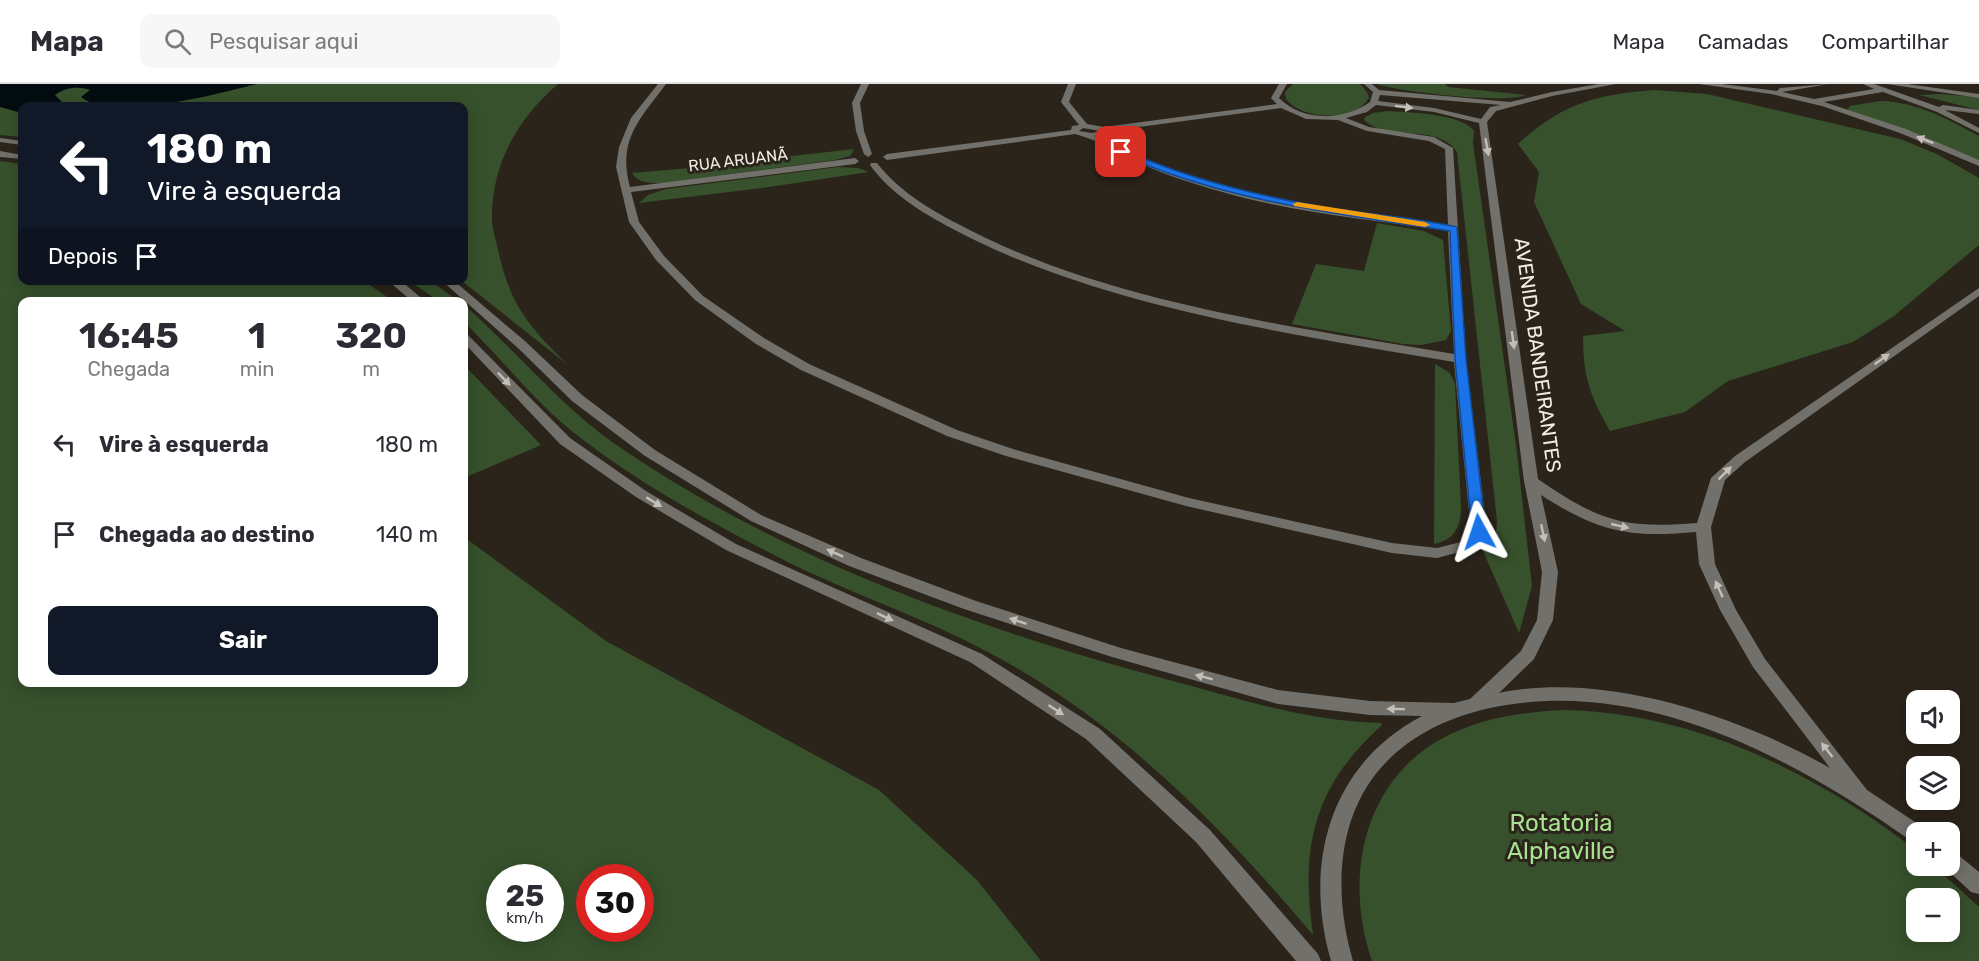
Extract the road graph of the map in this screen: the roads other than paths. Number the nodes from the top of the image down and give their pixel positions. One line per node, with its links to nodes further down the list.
1 (662, 84): 36 (street)
2 (865, 84): 30 (street)
3 (1072, 84): 22 (street)
4 (1283, 84): 18 (street)
5 (1368, 84): 11 (street)
6 (1612, 84): 16 (street)
7 (1703, 84): 12 (street)
8 (1825, 84): 12 (street)
9 (1867, 84): 10 (street)
10 (1891, 86): 13 (street); 14 (street); 17 (street)
11 (1377, 92): 15 (street); 16 (street)
12 (1769, 92): 14 (street)
13 (1979, 96)
14 (1815, 102): 34 (street, one-way to 14)
15 (1374, 103): 20 (street); 21 (street, one-way to 21)
16 (1519, 104): 21 (street)
17 (1925, 104): 19 (street); 24 (street)
18 (1281, 106): 20 (street); 23 (street)
19 (1979, 112)
20 (1341, 119): 37 (street)
21 (1483, 122): 46 (street, AVENIDA BANDEIRANTES, one-way to 46)
22 (1084, 126): 23 (street); 25 (street)
23 (1104, 129): 26 (street)
24 (1979, 131)
25 (1075, 132): 26 (street); 32 (street)
26 (1095, 136): 37 (street)
27 (0, 140): 28 (street)
28 (18, 142)
29 (0, 154): 31 (street)
30 (868, 154): 32 (street); 33 (street)
31 (18, 156)
32 (887, 157): 35 (street)
33 (855, 161): 35 (street); 36 (street, RUA ARUANÃ)
34 (1979, 163)
35 (874, 165): 45 (street)
36 (625, 190): 45 (street)
37 (1454, 229): 45 (street)
38 (399, 285): 41 (street)
39 (452, 285): 42 (street, one-way to 39)
40 (1979, 291): 47 (street, one-way to 40)
41 (414, 297)
42 (466, 297)
43 (468, 299): 49 (street, one-way to 43)
44 (468, 341): 56 (street, one-way to 56)
45 (1460, 359)
46 (1532, 481): 47 (street, one-way to 47); 48 (street, AVENIDA BANDEIRANTES, one-way to 48)
47 (1703, 526): 50 (street, one-way to 47)
48 (1476, 704): 49 (street); 50 (street)
49 (1455, 710): 57 (street)
50 (1863, 796): 51 (street)
51 (1906, 826)
52 (1960, 865): 54 (street)
53 (1960, 868): 55 (street)
54 (1979, 875)
55 (1979, 885)
56 (1310, 961)
57 (1342, 961)

